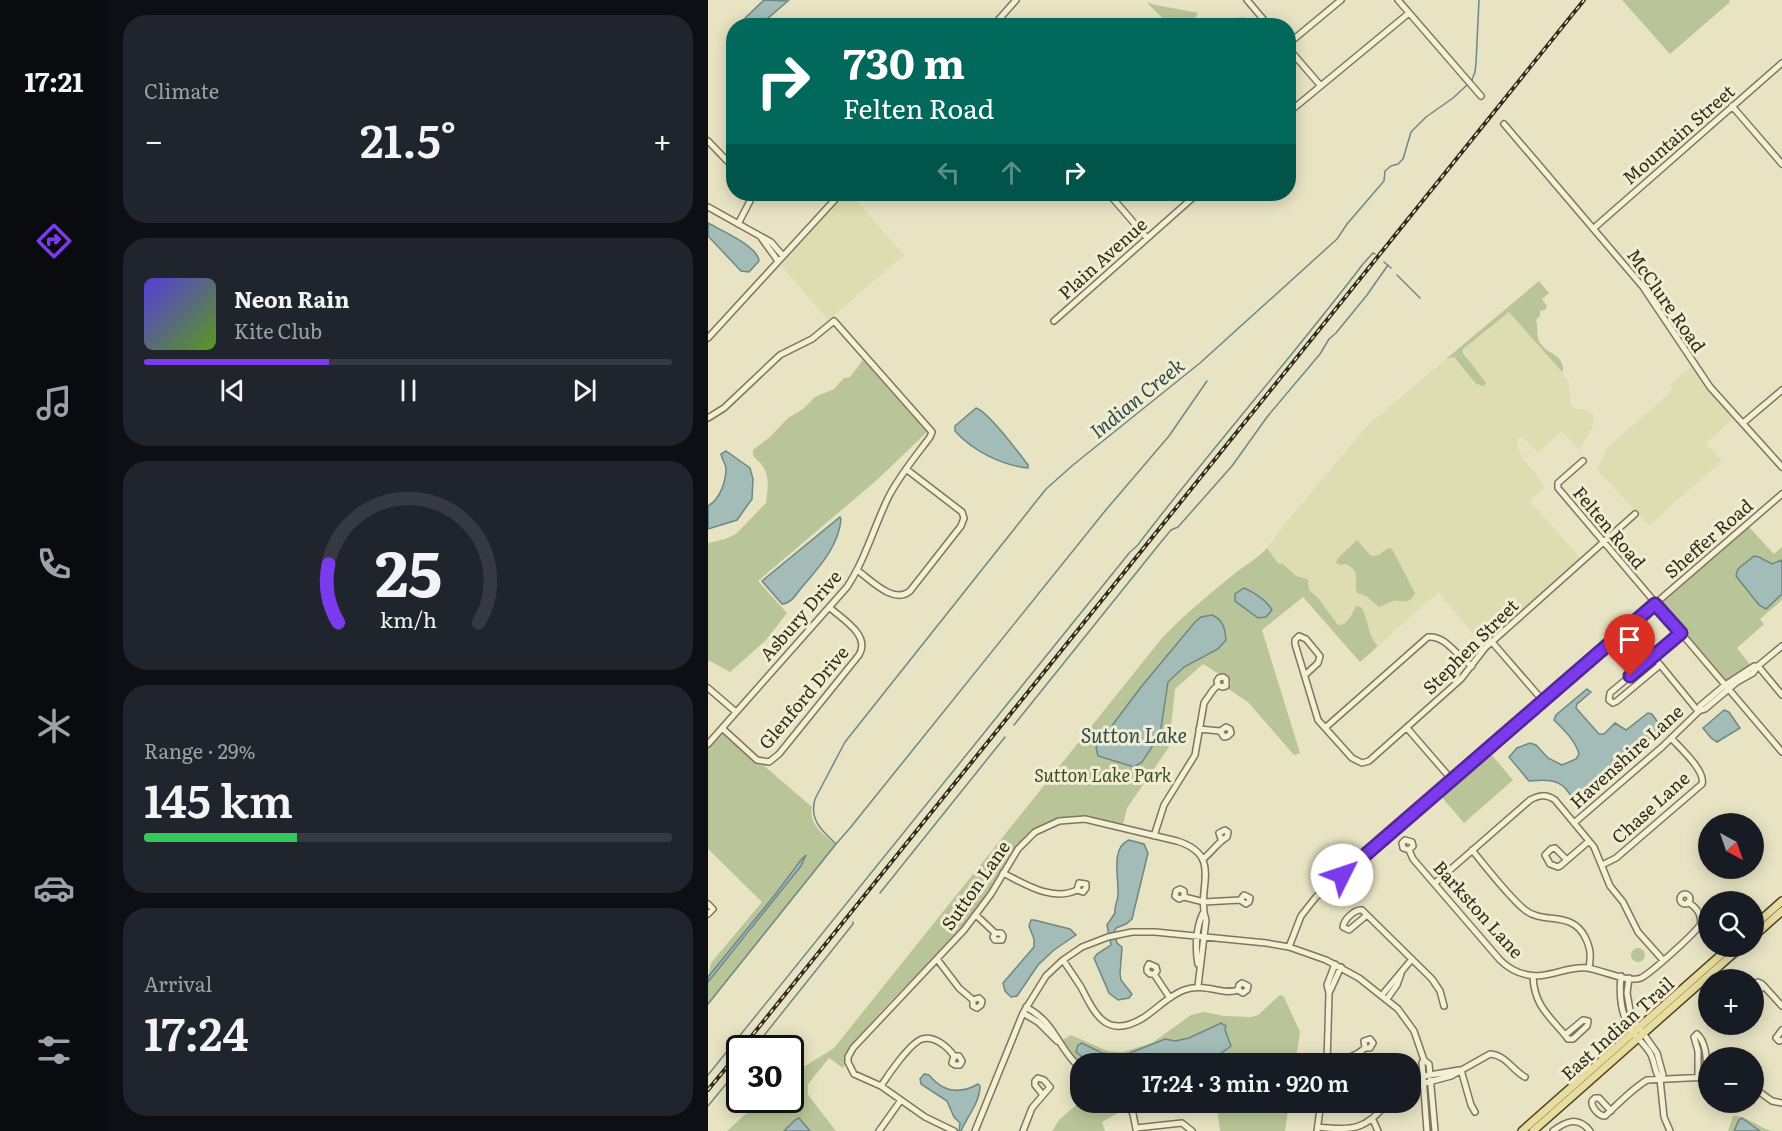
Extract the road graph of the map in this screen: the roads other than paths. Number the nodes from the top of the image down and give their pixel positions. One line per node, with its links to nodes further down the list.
1 (1016, 0): 6 (street)
2 (1247, 0): 7 (street)
3 (1341, 0): 8 (street)
4 (1398, 0): 5 (street)
5 (1409, 13): 11 (street); 12 (street)
6 (1000, 18)
7 (1262, 18)
8 (1296, 39)
9 (1296, 56): 11 (street)
10 (1782, 63): 14 (street, Mountain Street)
11 (1320, 86): 13 (street)
12 (1481, 96)
13 (1296, 106)
14 (1732, 106): 18 (street); 25 (street, Mountain Street)
15 (1504, 124): 25 (street, McClure Road)
16 (708, 141): 17 (street)
17 (726, 160)
18 (1782, 164)
19 (750, 201): 24 (street)
20 (834, 201): 28 (street)
21 (1115, 201): 27 (street)
22 (1189, 201): 27 (street, Plain Avenue)
23 (708, 207): 24 (street)
24 (738, 224): 26 (street)
25 (1594, 228): 34 (street, McClure Road)
26 (760, 236): 28 (street); 29 (street)
27 (1147, 238): 30 (street, Plain Avenue)
28 (783, 256): 29 (street)
29 (778, 261): 31 (street)
30 (1054, 321)
31 (708, 338)
32 (1782, 390): 34 (street)
33 (708, 418): 37 (street, Asbury Drive)
34 (1743, 423): 36 (street, McClure Road)
35 (1583, 461): 40 (street, Felten Road)
36 (1782, 467)
37 (906, 469): 41 (street, Asbury Drive); 41 (street)
38 (1782, 494): 42 (street, Sheffer Road)
39 (1635, 514): 40 (street, Stephen Street)
40 (1603, 542): 42 (street, Felten Road); 45 (street, Stephen Street)
41 (857, 570): 43 (street, Asbury Drive)
42 (1655, 604): 44 (street, Felten Road); 58 (street, Sheffer Road)
43 (829, 607): 60 (street, Asbury Drive); 61 (street, Glenford Drive)
44 (1681, 633): 47 (street); 55 (street, Felten Road)
45 (1491, 642): 49 (street, Stephen Street); 58 (street)
46 (1782, 645): 50 (street, Havenshire Lane)
47 (1653, 657): 48 (street); 52 (street)
48 (1660, 665): 53 (street); 59 (street)
49 (1472, 666): 62 (street); 63 (street, Stephen Street)
50 (1758, 666): 55 (street, Havenshire Lane); 57 (street)
51 (1305, 675): 51 (street); 62 (street)
52 (1630, 676): 53 (street); 53 (street)
53 (1637, 684)
54 (1218, 686): 64 (street)
55 (1727, 687): 59 (street, Havenshire Lane); 68 (street, Felten Road)
56 (708, 688): 60 (street)
57 (1782, 694)
58 (1544, 702): 69 (street, Sheffer Road)
59 (1698, 711): 66 (street, Havenshire Lane)
60 (736, 712): 61 (street, Asbury Drive)
61 (722, 728): 67 (street, Asbury Drive)
62 (1325, 728): 63 (street, Stephen Street)
63 (1407, 728): 69 (street)
64 (1199, 729): 65 (street); 71 (street)
65 (1220, 731)
66 (1671, 738): 70 (street, Havenshire Lane); 78 (street, Chase Lane)
67 (708, 744)
68 (1782, 752)
69 (1452, 780): 96 (street, Sheffer Road)
70 (1574, 823): 73 (street); 75 (street)
71 (1155, 836): 76 (street, Sutton Lane); 79 (street, Sutton Lane)
72 (1221, 839): 76 (street)
73 (1589, 841): 77 (street); 78 (street)
74 (1409, 850): 80 (street, Barkston Lane)
75 (1472, 850): 80 (street); 104 (street)
76 (1203, 859): 85 (street)
77 (1567, 860)
78 (1602, 865): 102 (street)
79 (1003, 873): 81 (street); 90 (street, Sutton Lane)
80 (1435, 883): 106 (street, Barkston Lane)
81 (1077, 890)
82 (1184, 897): 85 (street)
83 (1240, 900): 85 (street)
84 (1782, 901): 92 (main road)
85 (1204, 902): 95 (street)
86 (1688, 902): 102 (street)
87 (708, 904): 89 (street)
88 (1782, 911): 93 (main road)
89 (708, 914)
90 (976, 915): 94 (street); 99 (street, Sutton Lane)
91 (1367, 915): 91 (street); 100 (street)
92 (1764, 917)
93 (1764, 927)
94 (995, 933)
95 (1201, 936): 96 (street); 101 (street); 109 (street)
96 (1289, 946): 103 (street)
97 (1720, 957): 119 (main road, East Indian Trail)
98 (1729, 957): 119 (main road, East Indian Trail)
99 (937, 959): 114 (street); 137 (street, Sutton Lane)
100 (1412, 959): 112 (street); 115 (street)
101 (1063, 960): 113 (street); 117 (street)
102 (1663, 960): 108 (street)
103 (1338, 965): 112 (street); 125 (street)
104 (1589, 968): 106 (street, Barkston Lane); 107 (street, Barkston Lane)
105 (1154, 974): 113 (street)
106 (1533, 976): 120 (street)
107 (1621, 976): 108 (street, Barkston Lane); 119 (street)
108 (1629, 978): 119 (street)
109 (1198, 986): 111 (street); 113 (street)
110 (1764, 986): 116 (street)
111 (1238, 990)
112 (1385, 997): 131 (street)
113 (1170, 998)
114 (973, 1000)
115 (1444, 1006)
116 (1782, 1006)
117 (1024, 1010): 128 (street); 153 (street)
118 (1782, 1030): 121 (street)
119 (1639, 1034): 134 (street); 159 (main road, East Indian Trail); 160 (main road, East Indian Trail)
120 (1564, 1035)
121 (1782, 1040)
122 (1704, 1047): 124 (street)
123 (1365, 1048): 126 (street)
124 (1698, 1051)
125 (1327, 1053)
126 (1358, 1053)
127 (954, 1056): 137 (street)
128 (1070, 1056)
129 (1461, 1070): 130 (street); 131 (street); 143 (street)
130 (1525, 1077)
131 (1428, 1078): 133 (street); 135 (street); 158 (street)
132 (1698, 1078): 134 (street)
133 (1421, 1079)
134 (1660, 1079): 142 (street); 150 (street)
135 (1424, 1084): 136 (street); 157 (street)
136 (1421, 1085)
137 (881, 1086): 140 (street, Sutton Lane)
138 (1043, 1095): 154 (street)
139 (1764, 1096): 141 (street)
140 (901, 1100): 151 (street); 152 (street, Sutton Lane)
141 (1782, 1103)
142 (1611, 1110)
143 (1475, 1112)
144 (1132, 1113): 149 (street)
145 (1319, 1113): 148 (street)
146 (1379, 1113): 147 (street)
147 (1373, 1120): 148 (street); 156 (street)
148 (1317, 1129)
149 (1136, 1130): 155 (street)
150 (1667, 1130)
151 (879, 1131)
152 (954, 1131)
153 (975, 1131)
154 (1023, 1131)
155 (1192, 1131)
156 (1378, 1131)
157 (1427, 1131)
158 (1435, 1131)
159 (1521, 1131)
160 (1533, 1131)
161 (1553, 1131): 162 (street)
162 (1590, 1131)

